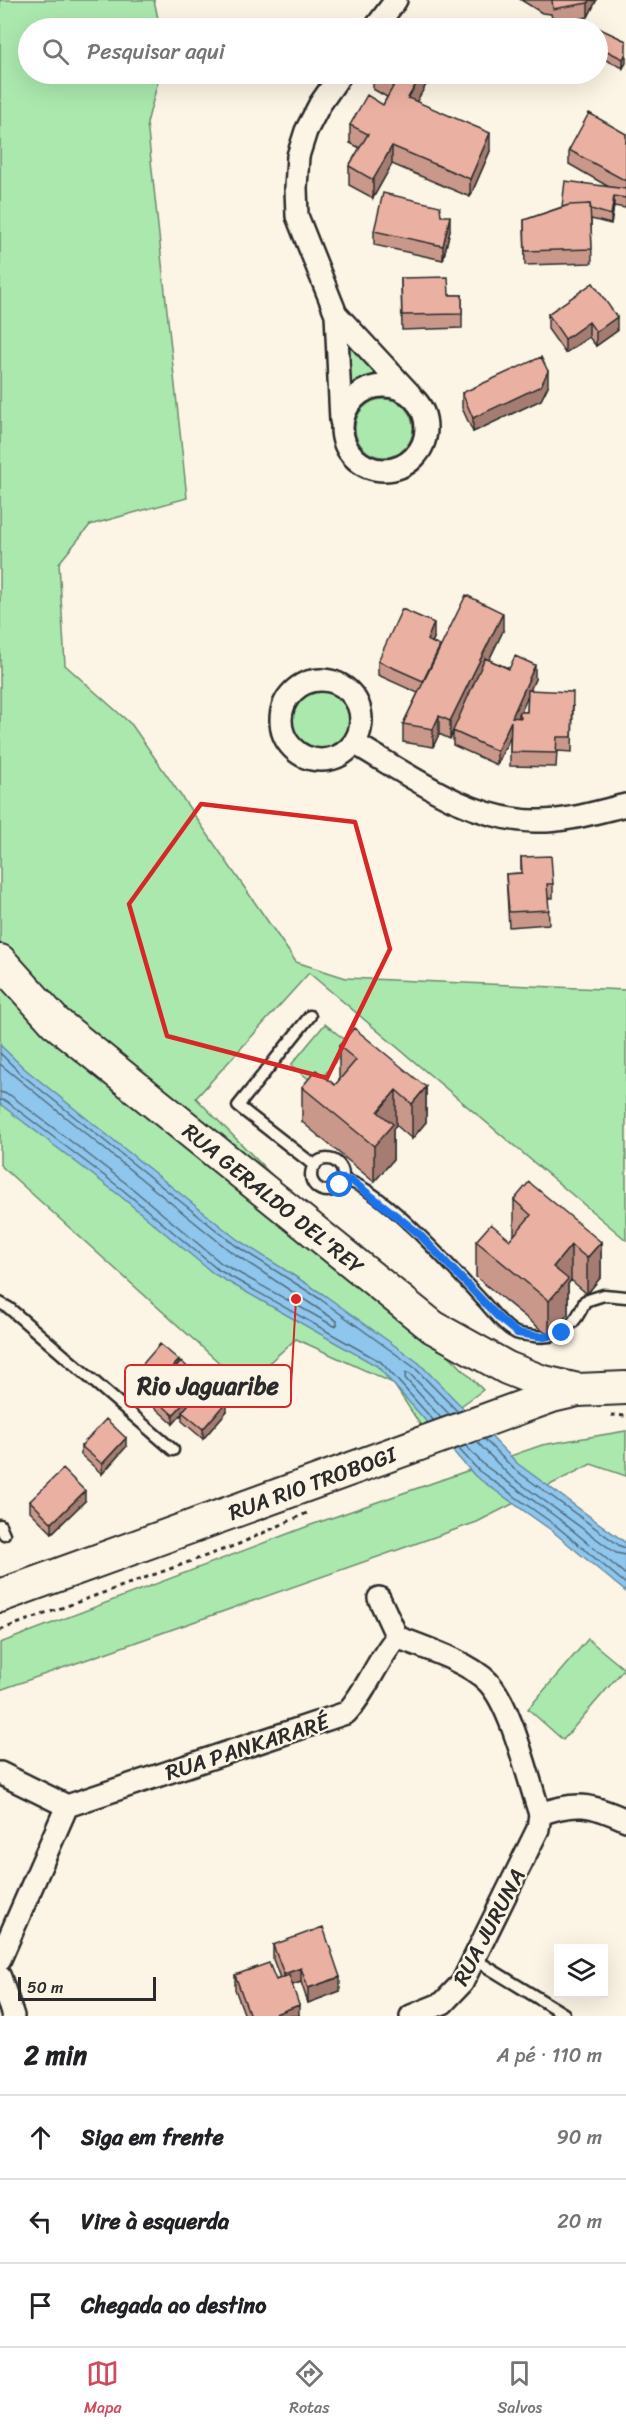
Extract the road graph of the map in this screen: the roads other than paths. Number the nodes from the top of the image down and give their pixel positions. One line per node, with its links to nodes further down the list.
1 (396, 0): 2 (street)
2 (382, 18)
3 (334, 84): 4 (street)
4 (336, 314): 5 (street); 6 (street)
5 (410, 394): 6 (street); 6 (street)
6 (341, 426)
7 (354, 743): 8 (street)
8 (626, 805)
9 (0, 961): 16 (main road, RUA GERALDO DEL'REY)
10 (310, 1017): 11 (lane)
11 (315, 1166): 12 (lane); 12 (lane)
12 (343, 1179): 13 (lane)
13 (626, 1297)
14 (0, 1303): 17 (lane)
15 (626, 1388): 16 (main road, RUA RIO TROBOGI)
16 (578, 1390): 18 (main road, RUA RIO TROBOGI)
17 (173, 1450)
18 (0, 1596)
19 (379, 1598): 20 (street)
20 (397, 1637): 22 (street, RUA PANKARARÉ); 23 (street)
21 (0, 1773): 22 (street)
22 (67, 1806): 25 (street)
23 (540, 1814): 24 (street); 26 (street, RUA JURUNA)
24 (626, 1820)
25 (0, 1959)
26 (474, 1959): 28 (lane); 30 (street, RUA JURUNA)
27 (0, 1977): 29 (street)
28 (564, 2014)
29 (13, 2016)
30 (411, 2016)

